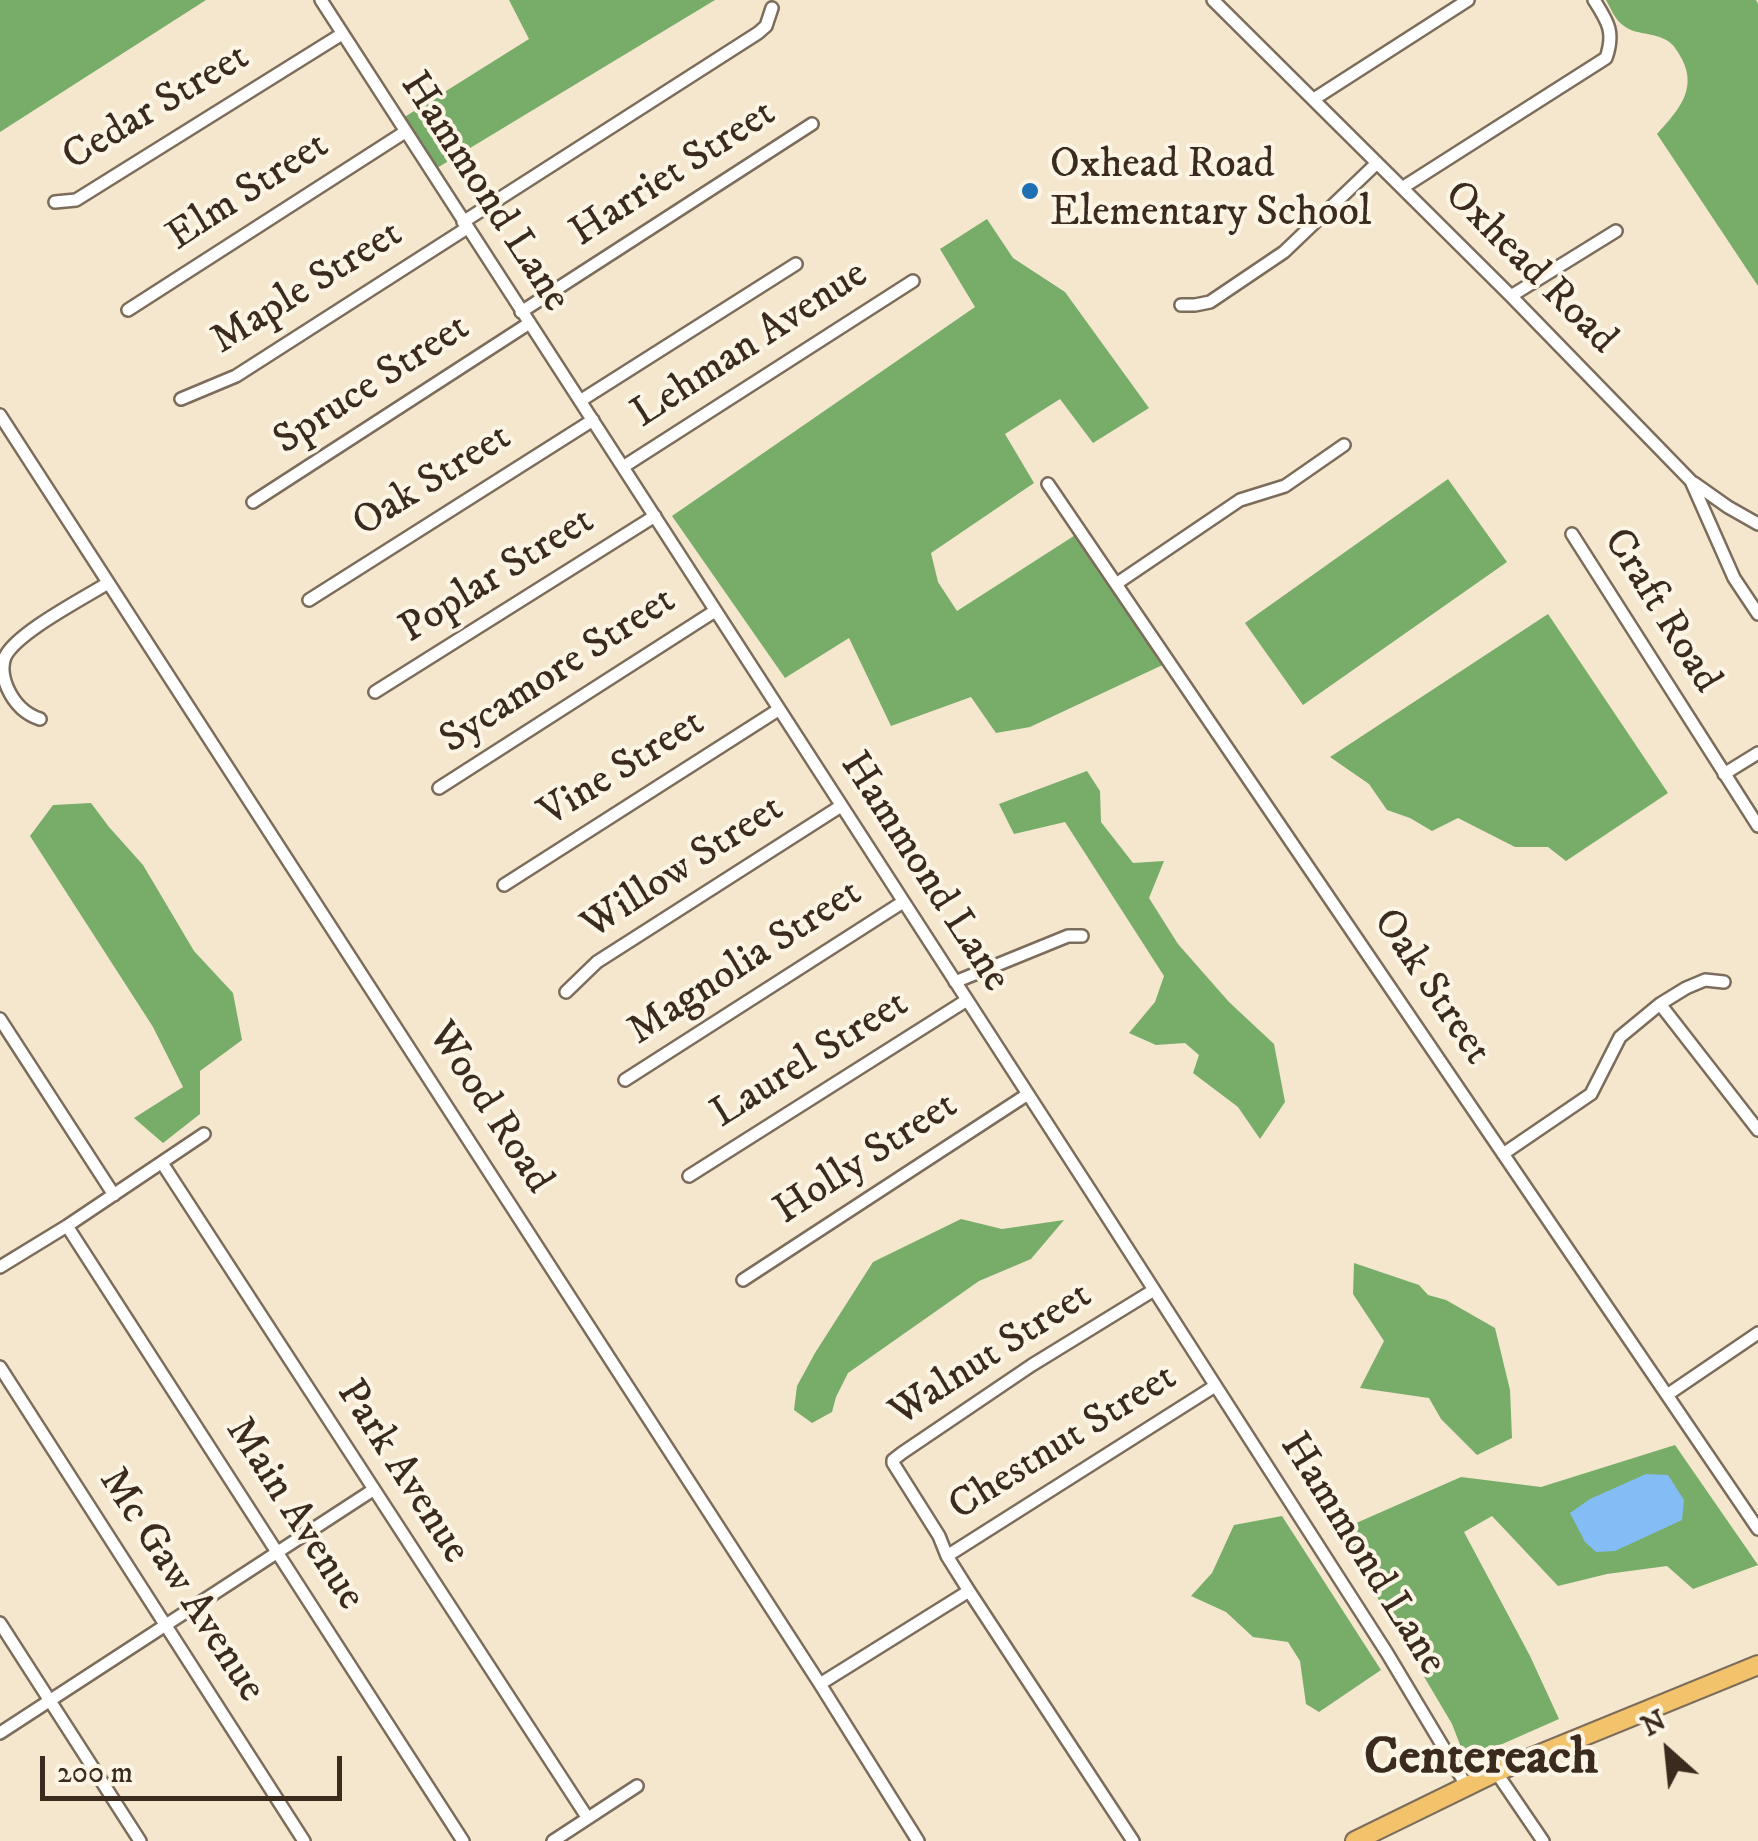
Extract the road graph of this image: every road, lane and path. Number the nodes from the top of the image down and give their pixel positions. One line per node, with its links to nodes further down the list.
1 (320, 0): 6 (street, Hammond Lane)
2 (1213, 0): 7 (street, Oxhead Road)
3 (1468, 0): 7 (street)
4 (1594, 0): 11 (street)
5 (772, 8): 13 (street, Maple Street)
6 (342, 34): 9 (street, Hammond Lane); 12 (street, Cedar Street)
7 (1314, 98): 10 (street, Oxhead Road)
8 (812, 124): 20 (street, Harriet Street)
9 (405, 132): 13 (street, Hammond Lane); 19 (street, Elm Street)
10 (1377, 163): 11 (street, Oxhead Road); 18 (street)
11 (1402, 188): 17 (street, Oxhead Road)
12 (54, 202)
13 (465, 225): 20 (street, Hammond Lane); 22 (street, Maple Street)
14 (1616, 231): 17 (street)
15 (796, 264): 23 (street)
16 (914, 281): 27 (street, Lehman Avenue)
17 (1512, 296): 28 (street, Oxhead Road)
18 (1181, 305)
19 (128, 310)
20 (521, 312): 21 (street, Hammond Lane)
21 (528, 324): 23 (street, Hammond Lane); 30 (street, Spruce Street)
22 (181, 399)
23 (580, 401): 25 (street, Hammond Lane)
24 (0, 415): 34 (street, Wood Road)
25 (593, 420): 27 (street, Hammond Lane); 36 (street, Oak Street)
26 (1344, 444): 35 (street)
27 (623, 467): 31 (street, Hammond Lane)
28 (1690, 481): 32 (street); 38 (street, Oxhead Road)
29 (1048, 484): 35 (street, Oak Street)
30 (253, 502)
31 (655, 516): 37 (street, Hammond Lane); 39 (street, Poplar Street)
32 (1758, 524)
33 (1572, 534): 43 (street, Craft Road)
34 (108, 583): 41 (street); 80 (street, Wood Road)
35 (1116, 584): 60 (street, Oak Street)
36 (309, 600)
37 (715, 611): 40 (street, Hammond Lane); 44 (street, Sycamore Street)
38 (1758, 614)
39 (375, 692)
40 (778, 710): 45 (street, Hammond Lane); 47 (street, Vine Street)
41 (40, 719)
42 (1758, 753): 43 (street)
43 (1724, 774): 46 (street, Craft Road)
44 (439, 788)
45 (841, 806): 48 (street, Hammond Lane); 52 (street, Willow Street)
46 (1758, 826)
47 (504, 884)
48 (903, 902): 50 (street, Hammond Lane); 56 (street, Magnolia Street)
49 (1082, 936): 50 (street)
50 (955, 982): 53 (street, Hammond Lane)
51 (1724, 982): 54 (street)
52 (566, 992)
53 (966, 1000): 57 (street, Hammond Lane); 62 (street, Laurel Street)
54 (1660, 1004): 58 (street); 60 (street)
55 (0, 1019): 63 (street)
56 (625, 1080)
57 (1028, 1094): 66 (street, Holly Street); 67 (street, Hammond Lane)
58 (1758, 1130)
59 (204, 1134): 61 (street)
60 (1503, 1154): 71 (street, Oak Street)
61 (162, 1163): 63 (street); 72 (street, Park Avenue)
62 (690, 1176)
63 (114, 1195): 64 (street)
64 (67, 1226): 65 (street); 74 (street, Main Avenue)
65 (0, 1267)
66 (742, 1280)
67 (1154, 1290): 70 (street, Hammond Lane); 75 (street, Walnut Street)
68 (1758, 1333): 71 (street)
69 (0, 1367): 78 (street, Mc Gaw Avenue)
70 (1216, 1386): 75 (street, Chestnut Street); 84 (street, Hammond Lane)
71 (1667, 1395): 73 (street, Oak Street)
72 (373, 1490): 74 (street); 86 (street, Park Avenue)
73 (1758, 1529)
74 (278, 1552): 78 (street); 89 (street, Main Avenue)
75 (947, 1556): 76 (street, Walnut Street)
76 (969, 1590): 80 (street); 92 (street, Walnut Street)
77 (0, 1623): 81 (street)
78 (166, 1626): 81 (street); 88 (street, Mc Gaw Avenue)
79 (1758, 1665): 83 (main road)
80 (820, 1684): 91 (street, Wood Road)
81 (50, 1701): 82 (street); 87 (street)
82 (0, 1733)
83 (1496, 1772): 84 (main road); 94 (street)
84 (1466, 1785): 93 (main road)
85 (636, 1786): 86 (street)
86 (587, 1818): 90 (street)
87 (140, 1841)
88 (304, 1841)
89 (462, 1841)
90 (553, 1841)
91 (918, 1841)
92 (1133, 1841)
93 (1354, 1841)
94 (1543, 1841)

